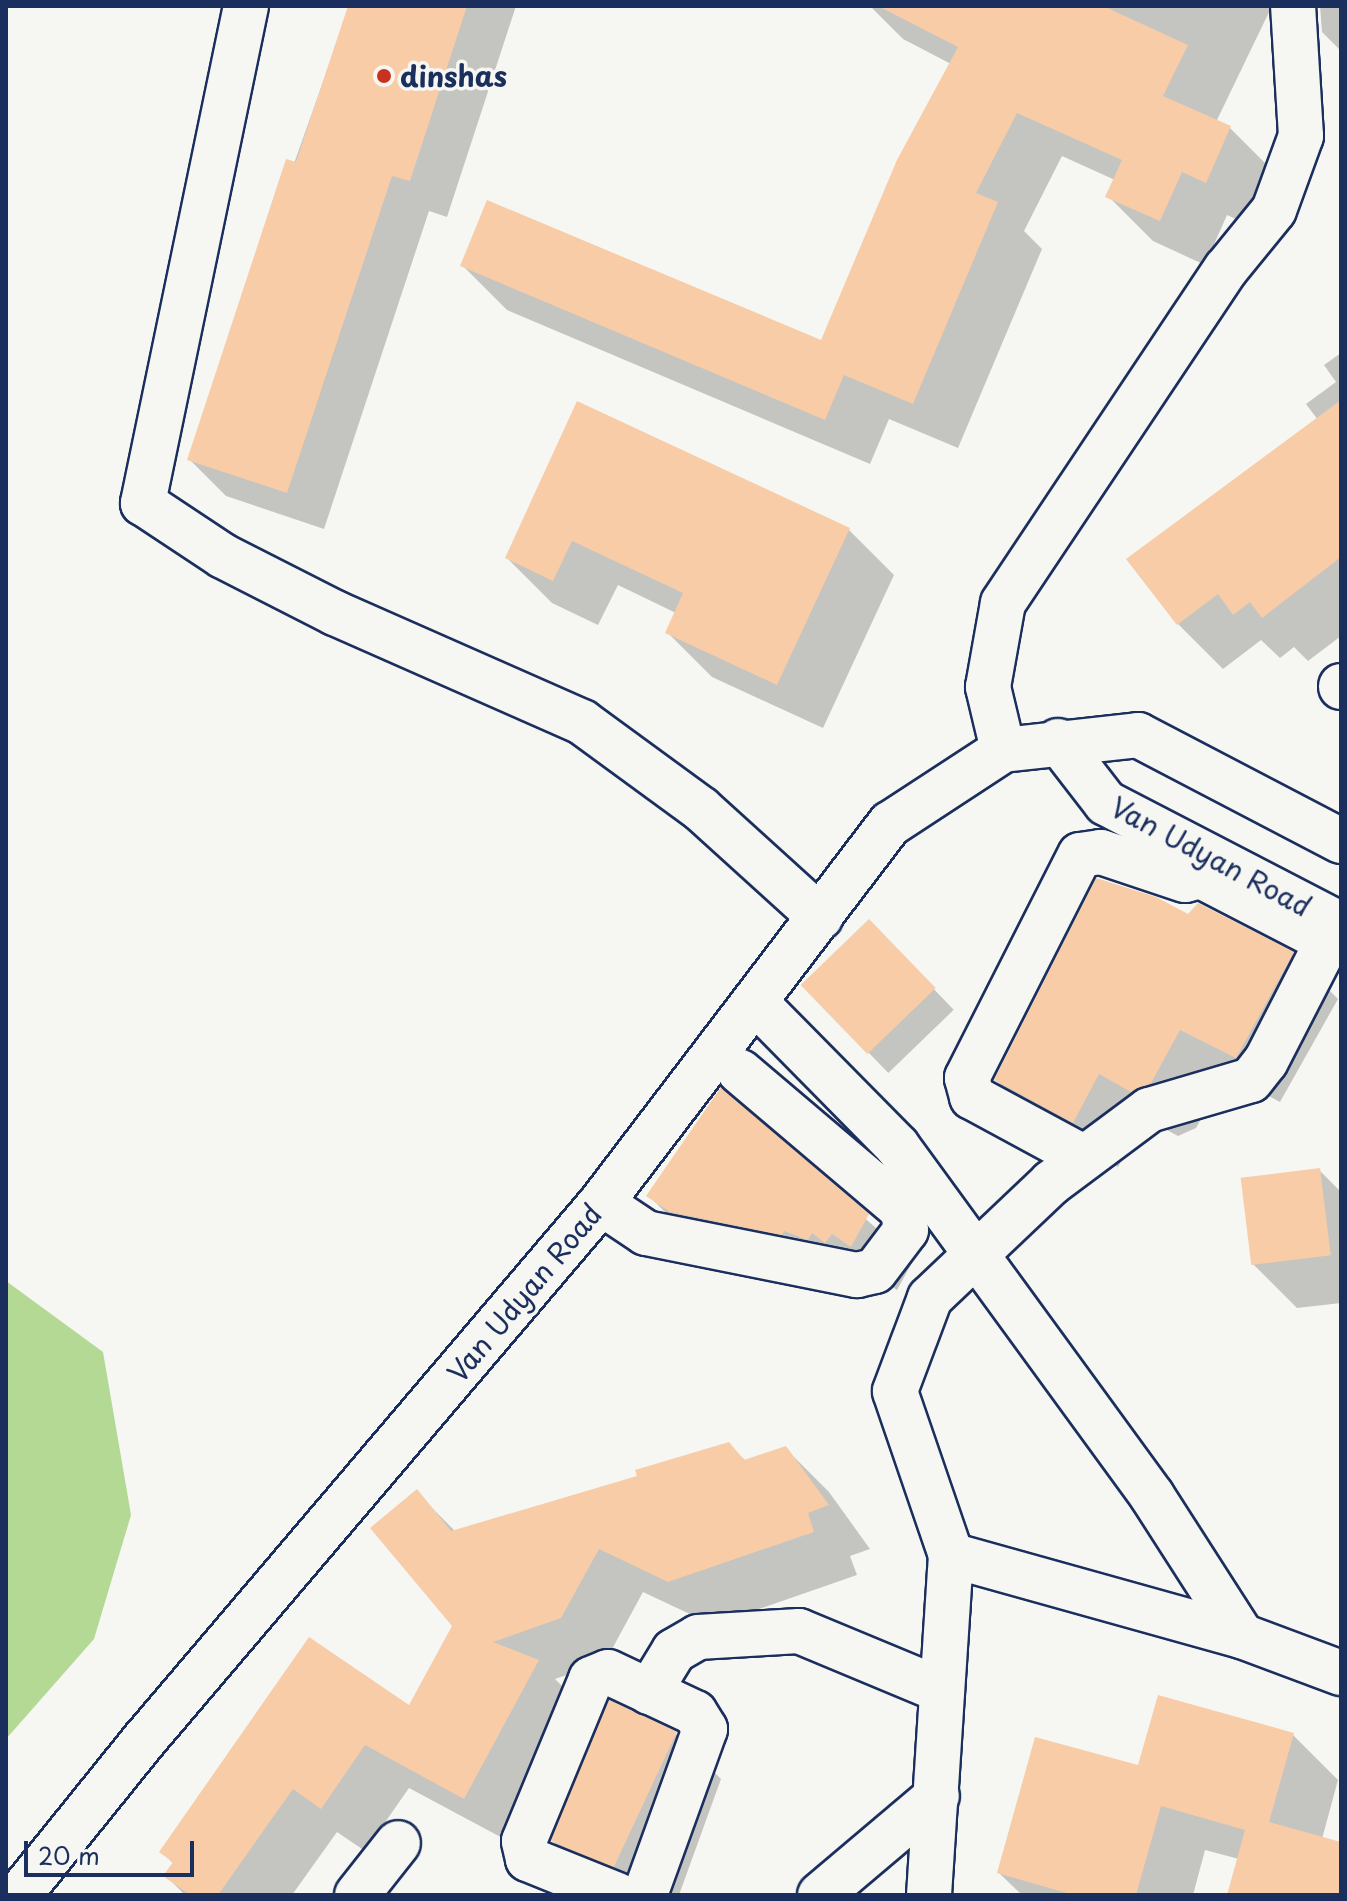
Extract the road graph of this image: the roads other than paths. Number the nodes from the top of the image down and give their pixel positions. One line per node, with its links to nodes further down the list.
1 (246, 6): 6 (street)
2 (1293, 6): 4 (street)
3 (1058, 741): 4 (street, Van Udyan Road); 5 (street, Van Udyan Road); 7 (street, Van Udyan Road)
4 (1003, 750): 6 (street, Van Udyan Road)
5 (1341, 841)
6 (820, 917): 8 (street, Van Udyan Road)
7 (1341, 925)
8 (756, 1003): 10 (street); 15 (street, Van Udyan Road)
9 (740, 1072): 11 (street)
10 (834, 1078): 11 (street); 12 (street)
11 (794, 1118): 14 (street)
12 (897, 1146): 14 (street); 16 (street)
13 (1083, 1157): 13 (street); 16 (street)
14 (864, 1178): 15 (street)
15 (601, 1203): 24 (street, Van Udyan Road)
16 (975, 1256): 17 (street); 18 (street)
17 (951, 1555): 18 (street); 20 (street)
18 (1242, 1636): 19 (street)
19 (1341, 1673)
20 (941, 1690): 21 (street); 22 (street)
21 (649, 1692): 26 (street); 27 (street)
22 (937, 1796): 28 (street); 29 (street)
23 (398, 1843): 25 (street)
24 (19, 1895)
25 (357, 1895)
26 (617, 1895)
27 (645, 1895)
28 (820, 1895)
29 (929, 1895)

